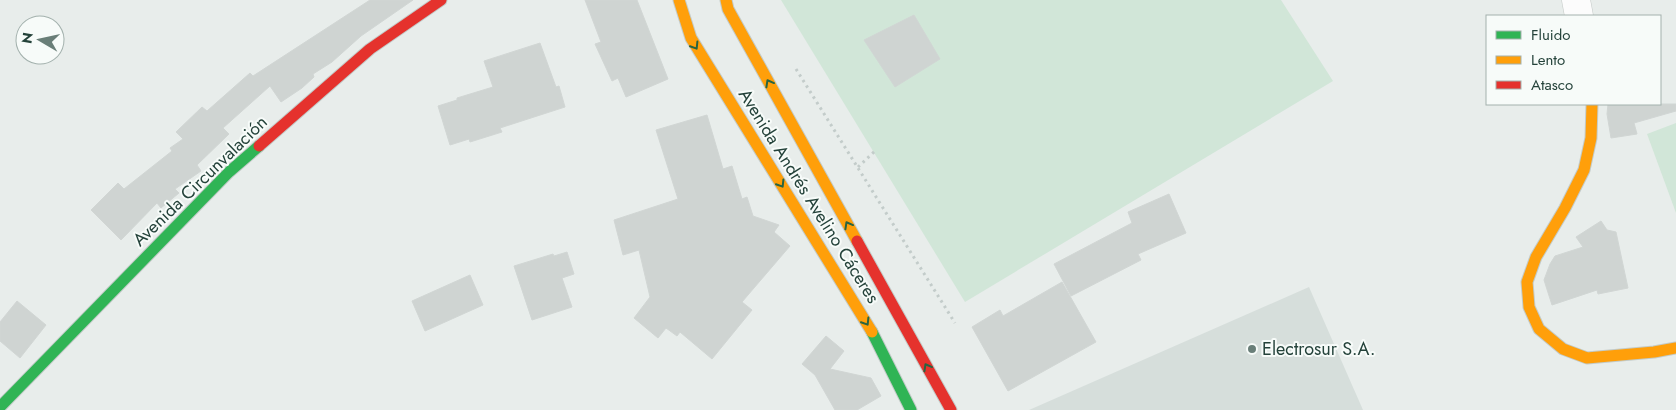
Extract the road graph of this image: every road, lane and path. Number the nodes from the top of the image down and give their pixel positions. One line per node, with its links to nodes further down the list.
1 (442, 0): 12 (main road, Avenida Circunvalación)
2 (679, 0): 13 (main road, Avenida Andrés Avelino Cáceres, one-way to 13)
3 (726, 0): 14 (main road, Avenida Andrés Avelino Cáceres, one-way to 3)
4 (1576, 0): 5 (street)
5 (1579, 15)
6 (792, 63): 10 (path)
7 (1592, 105): 11 (main road)
8 (874, 151): 9 (path)
9 (858, 167)
10 (955, 322)
11 (1676, 348)
12 (0, 407)
13 (911, 410)
14 (951, 410)

